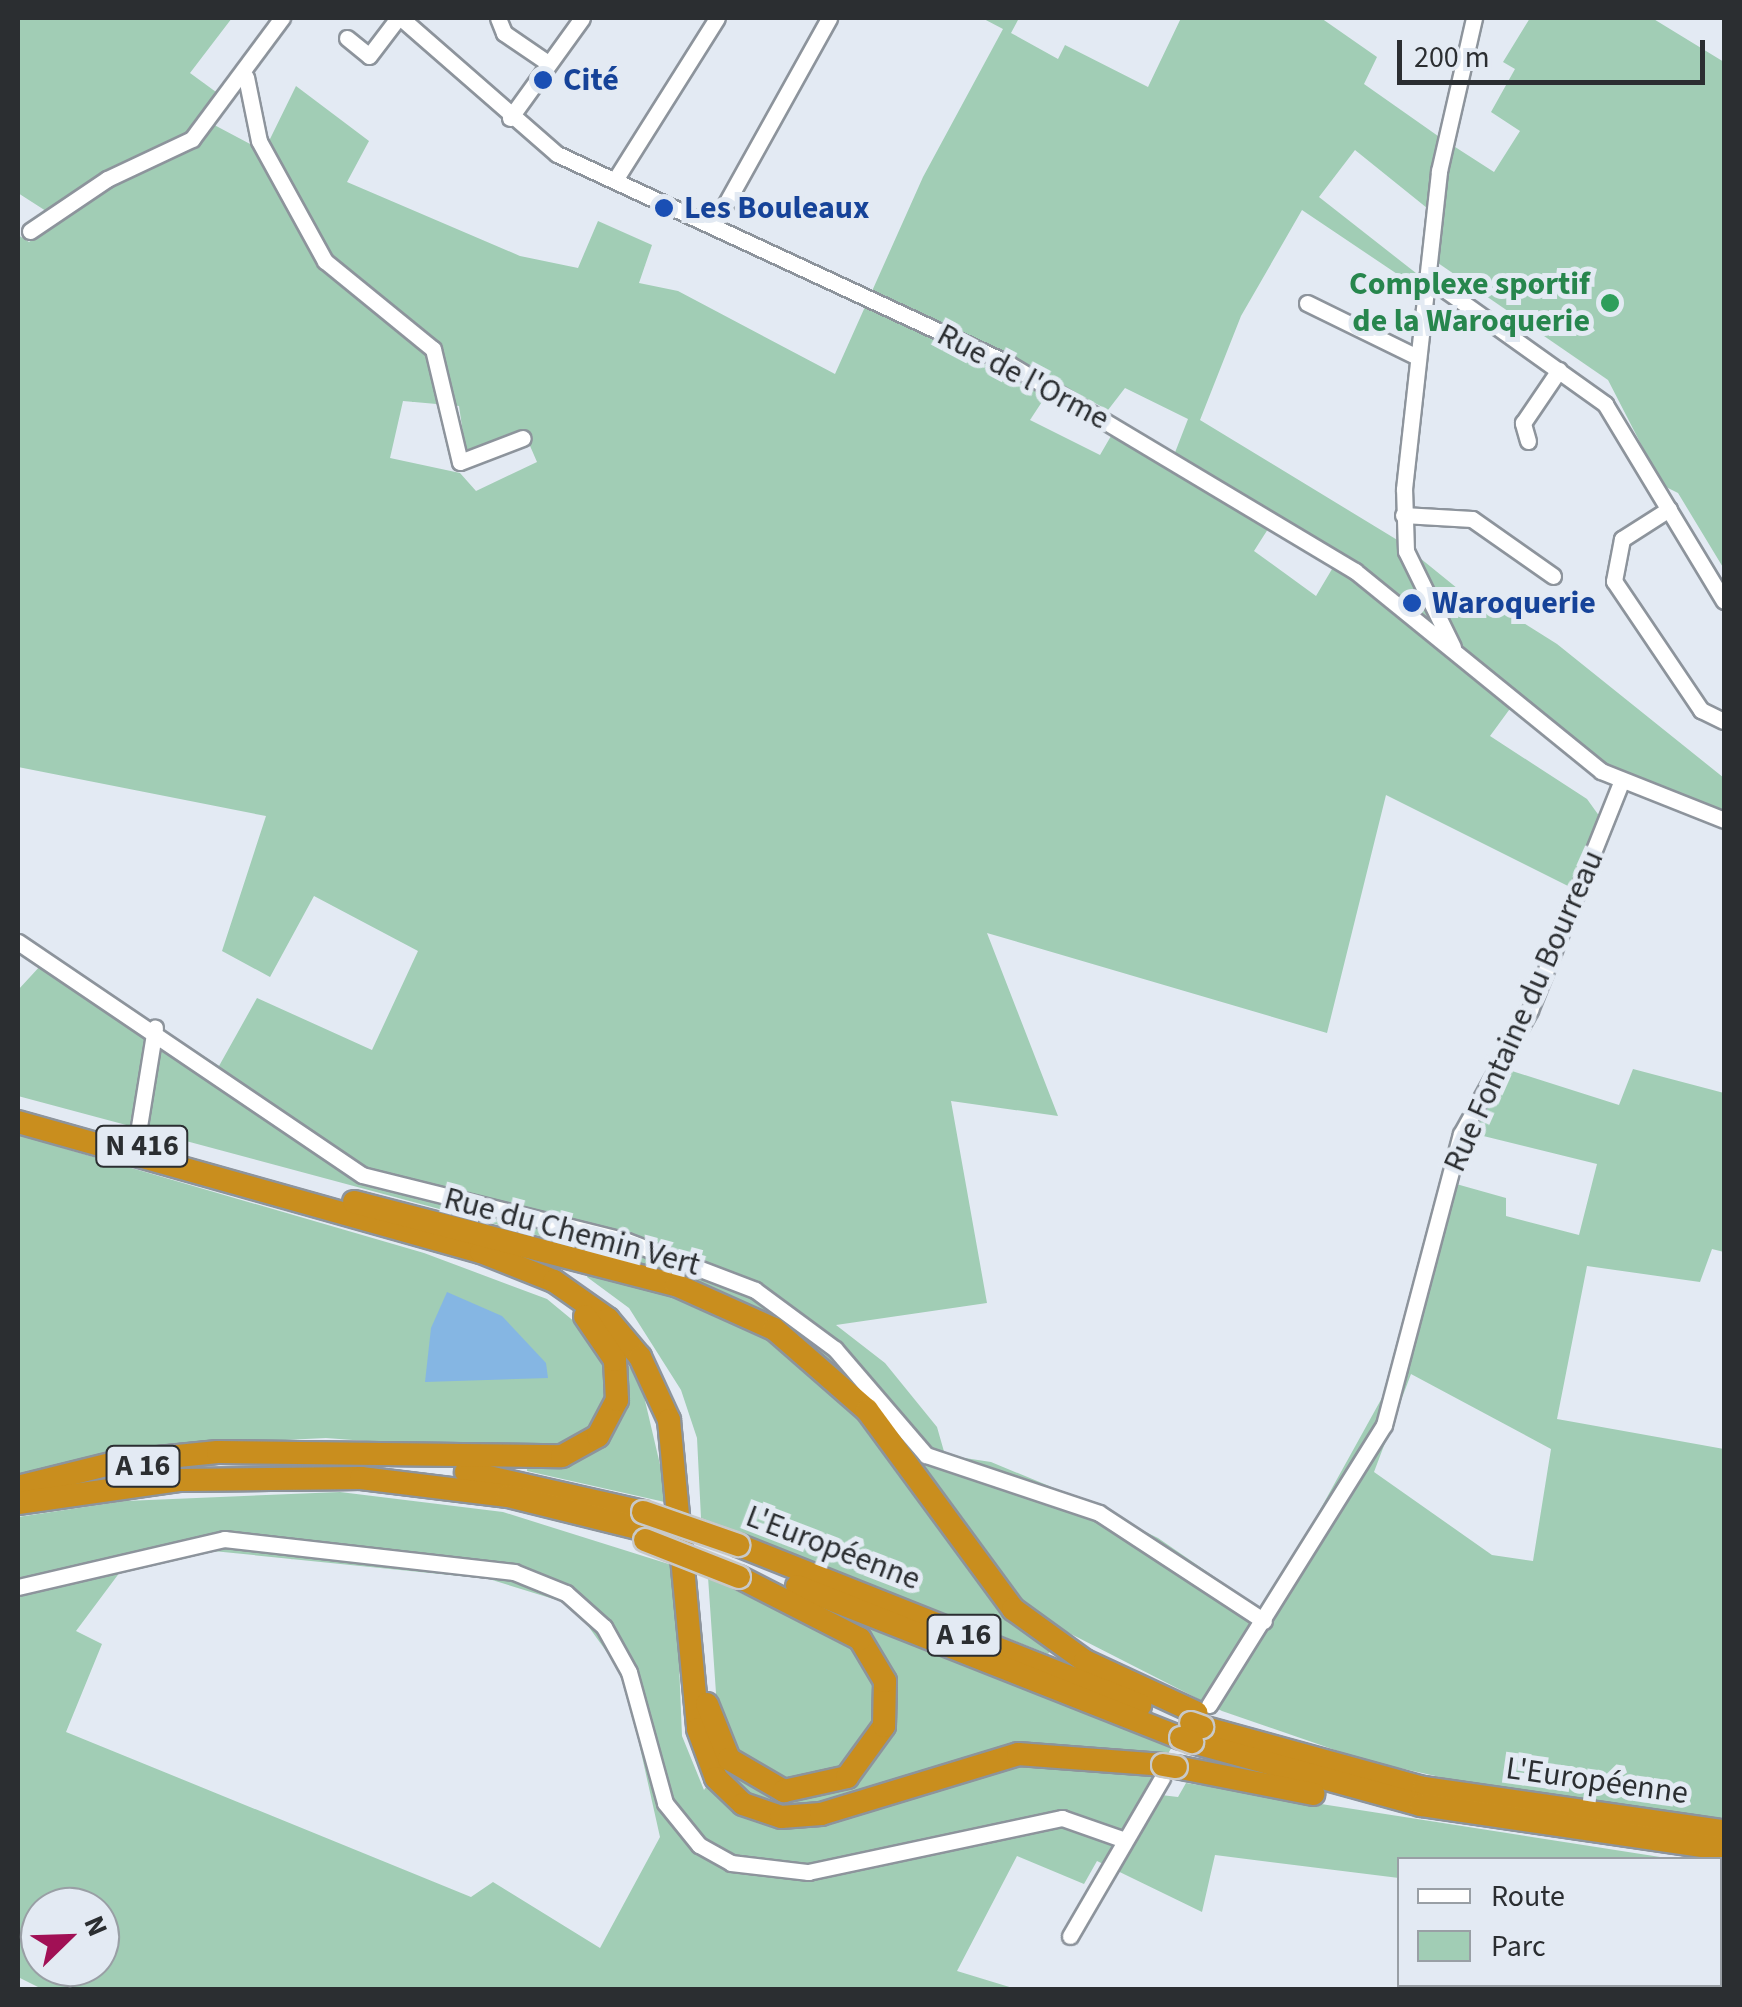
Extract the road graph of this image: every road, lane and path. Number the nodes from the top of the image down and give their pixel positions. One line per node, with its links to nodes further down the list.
1 (282, 18): 10 (street)
2 (400, 18): 8 (street); 11 (street, Rue de l'Orme)
3 (498, 18): 9 (street)
4 (582, 18): 9 (street)
5 (717, 18): 12 (street)
6 (829, 18): 13 (street)
7 (1474, 18): 15 (street)
8 (347, 38)
9 (548, 63): 11 (street)
10 (246, 78): 14 (street); 19 (street)
11 (510, 118): 12 (street, Rue de l'Orme)
12 (615, 180): 13 (street, Rue de l'Orme)
13 (714, 225): 25 (street, Rue de l'Orme)
14 (30, 230)
15 (1427, 276): 17 (street); 18 (street)
16 (1307, 304): 17 (street)
17 (1418, 357): 22 (street)
18 (1560, 370): 20 (street); 21 (street)
19 (523, 438)
20 (1528, 440)
21 (1669, 509): 24 (street); 26 (street)
22 (1403, 515): 23 (street); 25 (street)
23 (1554, 576)
24 (1724, 601)
25 (1453, 646): 27 (street, Rue de l'Orme)
26 (1724, 722)
27 (1620, 782): 28 (street, Rue de l'Orme); 41 (street, Rue Fontaine du Bourreau)
28 (1724, 820)
29 (18, 942): 30 (street, Rue du Chemin Vert)
30 (156, 1028): 33 (street); 41 (street, Rue du Chemin Vert)
31 (18, 1110): 33 (highway, N 416)
32 (18, 1122): 35 (highway)
33 (136, 1144): 34 (highway, N 416)
34 (321, 1194): 39 (highway); 42 (highway)
35 (358, 1219): 36 (highway); 43 (highway)
36 (18, 1488): 38 (highway, L'Européenne / A 16)
37 (18, 1503): 38 (highway, A 16)
38 (644, 1528): 39 (highway, L'Européenne / A 16, bridge); 39 (highway, bridge)
39 (738, 1562): 42 (highway, L'Européenne / A 16)
40 (18, 1587): 46 (street)
41 (1264, 1620): 42 (street, Rue Fontaine du Bourreau)
42 (1197, 1724): 44 (highway, L'Européenne / A 16); 45 (highway, L'Européenne / A 16)
43 (1167, 1770): 45 (highway); 46 (street)
44 (1724, 1831)
45 (1598, 1832): 47 (highway, L'Européenne / A 16)
46 (1122, 1839): 48 (street)
47 (1724, 1848)
48 (1070, 1936)

